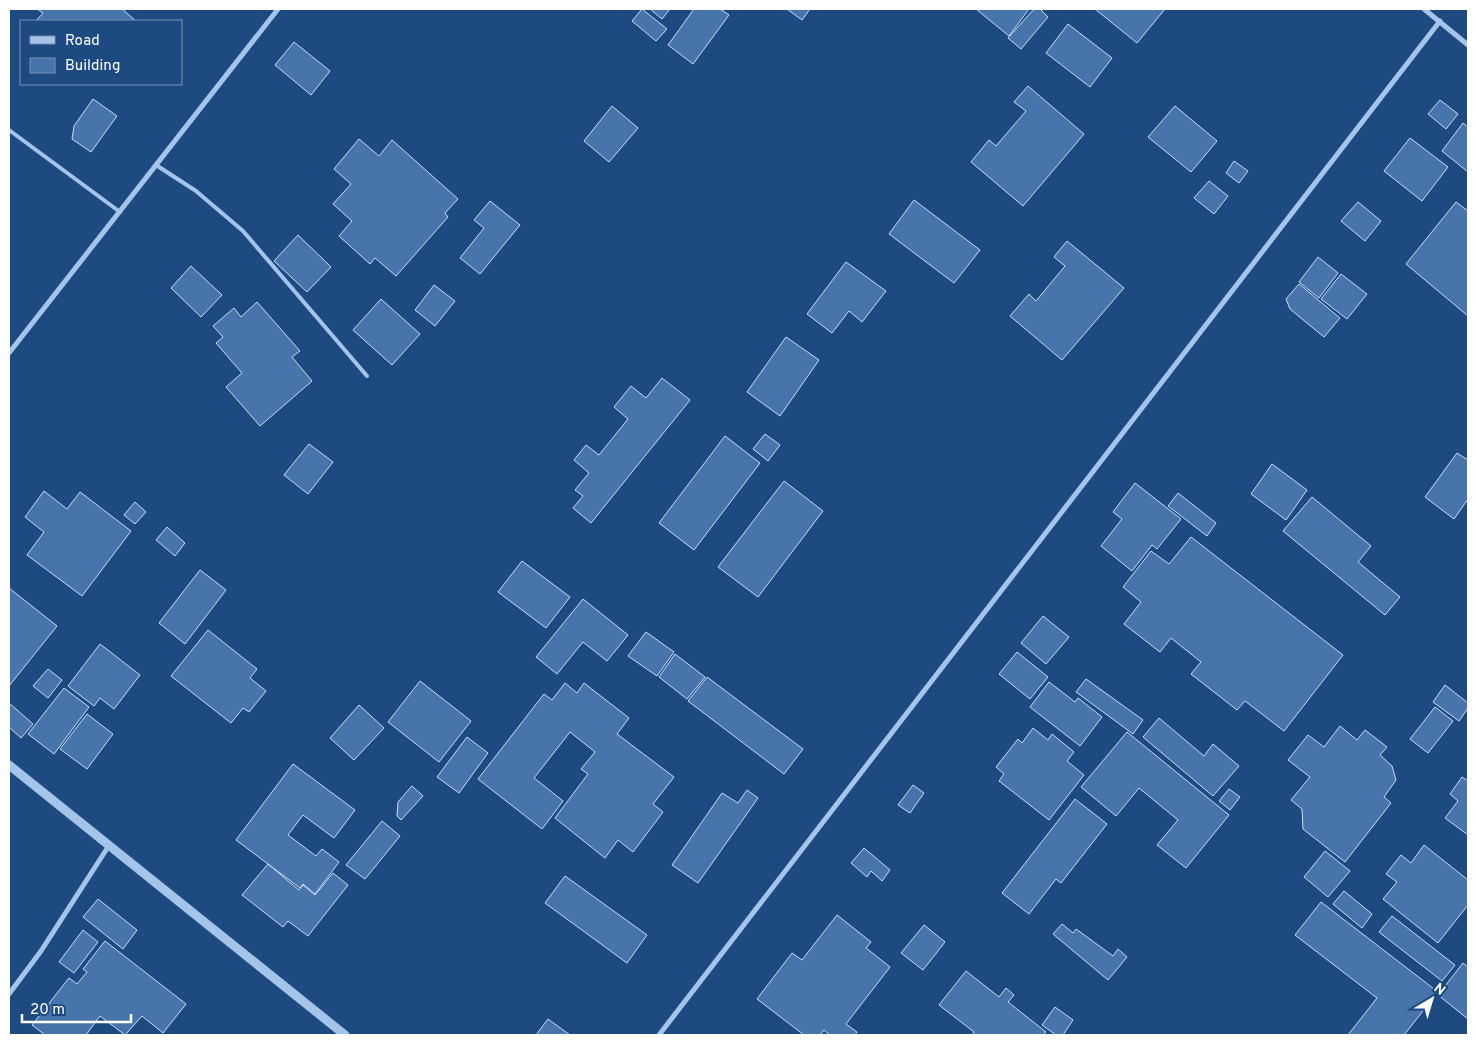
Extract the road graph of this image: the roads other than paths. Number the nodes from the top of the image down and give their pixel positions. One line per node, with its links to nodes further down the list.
1 (278, 9): 6 (street)
2 (1424, 9): 3 (street)
3 (1440, 21): 4 (street); 14 (street)
4 (1468, 45)
5 (9, 130): 7 (lane)
6 (156, 165): 7 (street); 9 (lane)
7 (120, 212): 8 (street)
8 (9, 353)
9 (367, 376)
10 (9, 765): 11 (street)
11 (108, 847): 12 (street); 13 (street)
12 (9, 994)
13 (345, 1035)
14 (659, 1035)

